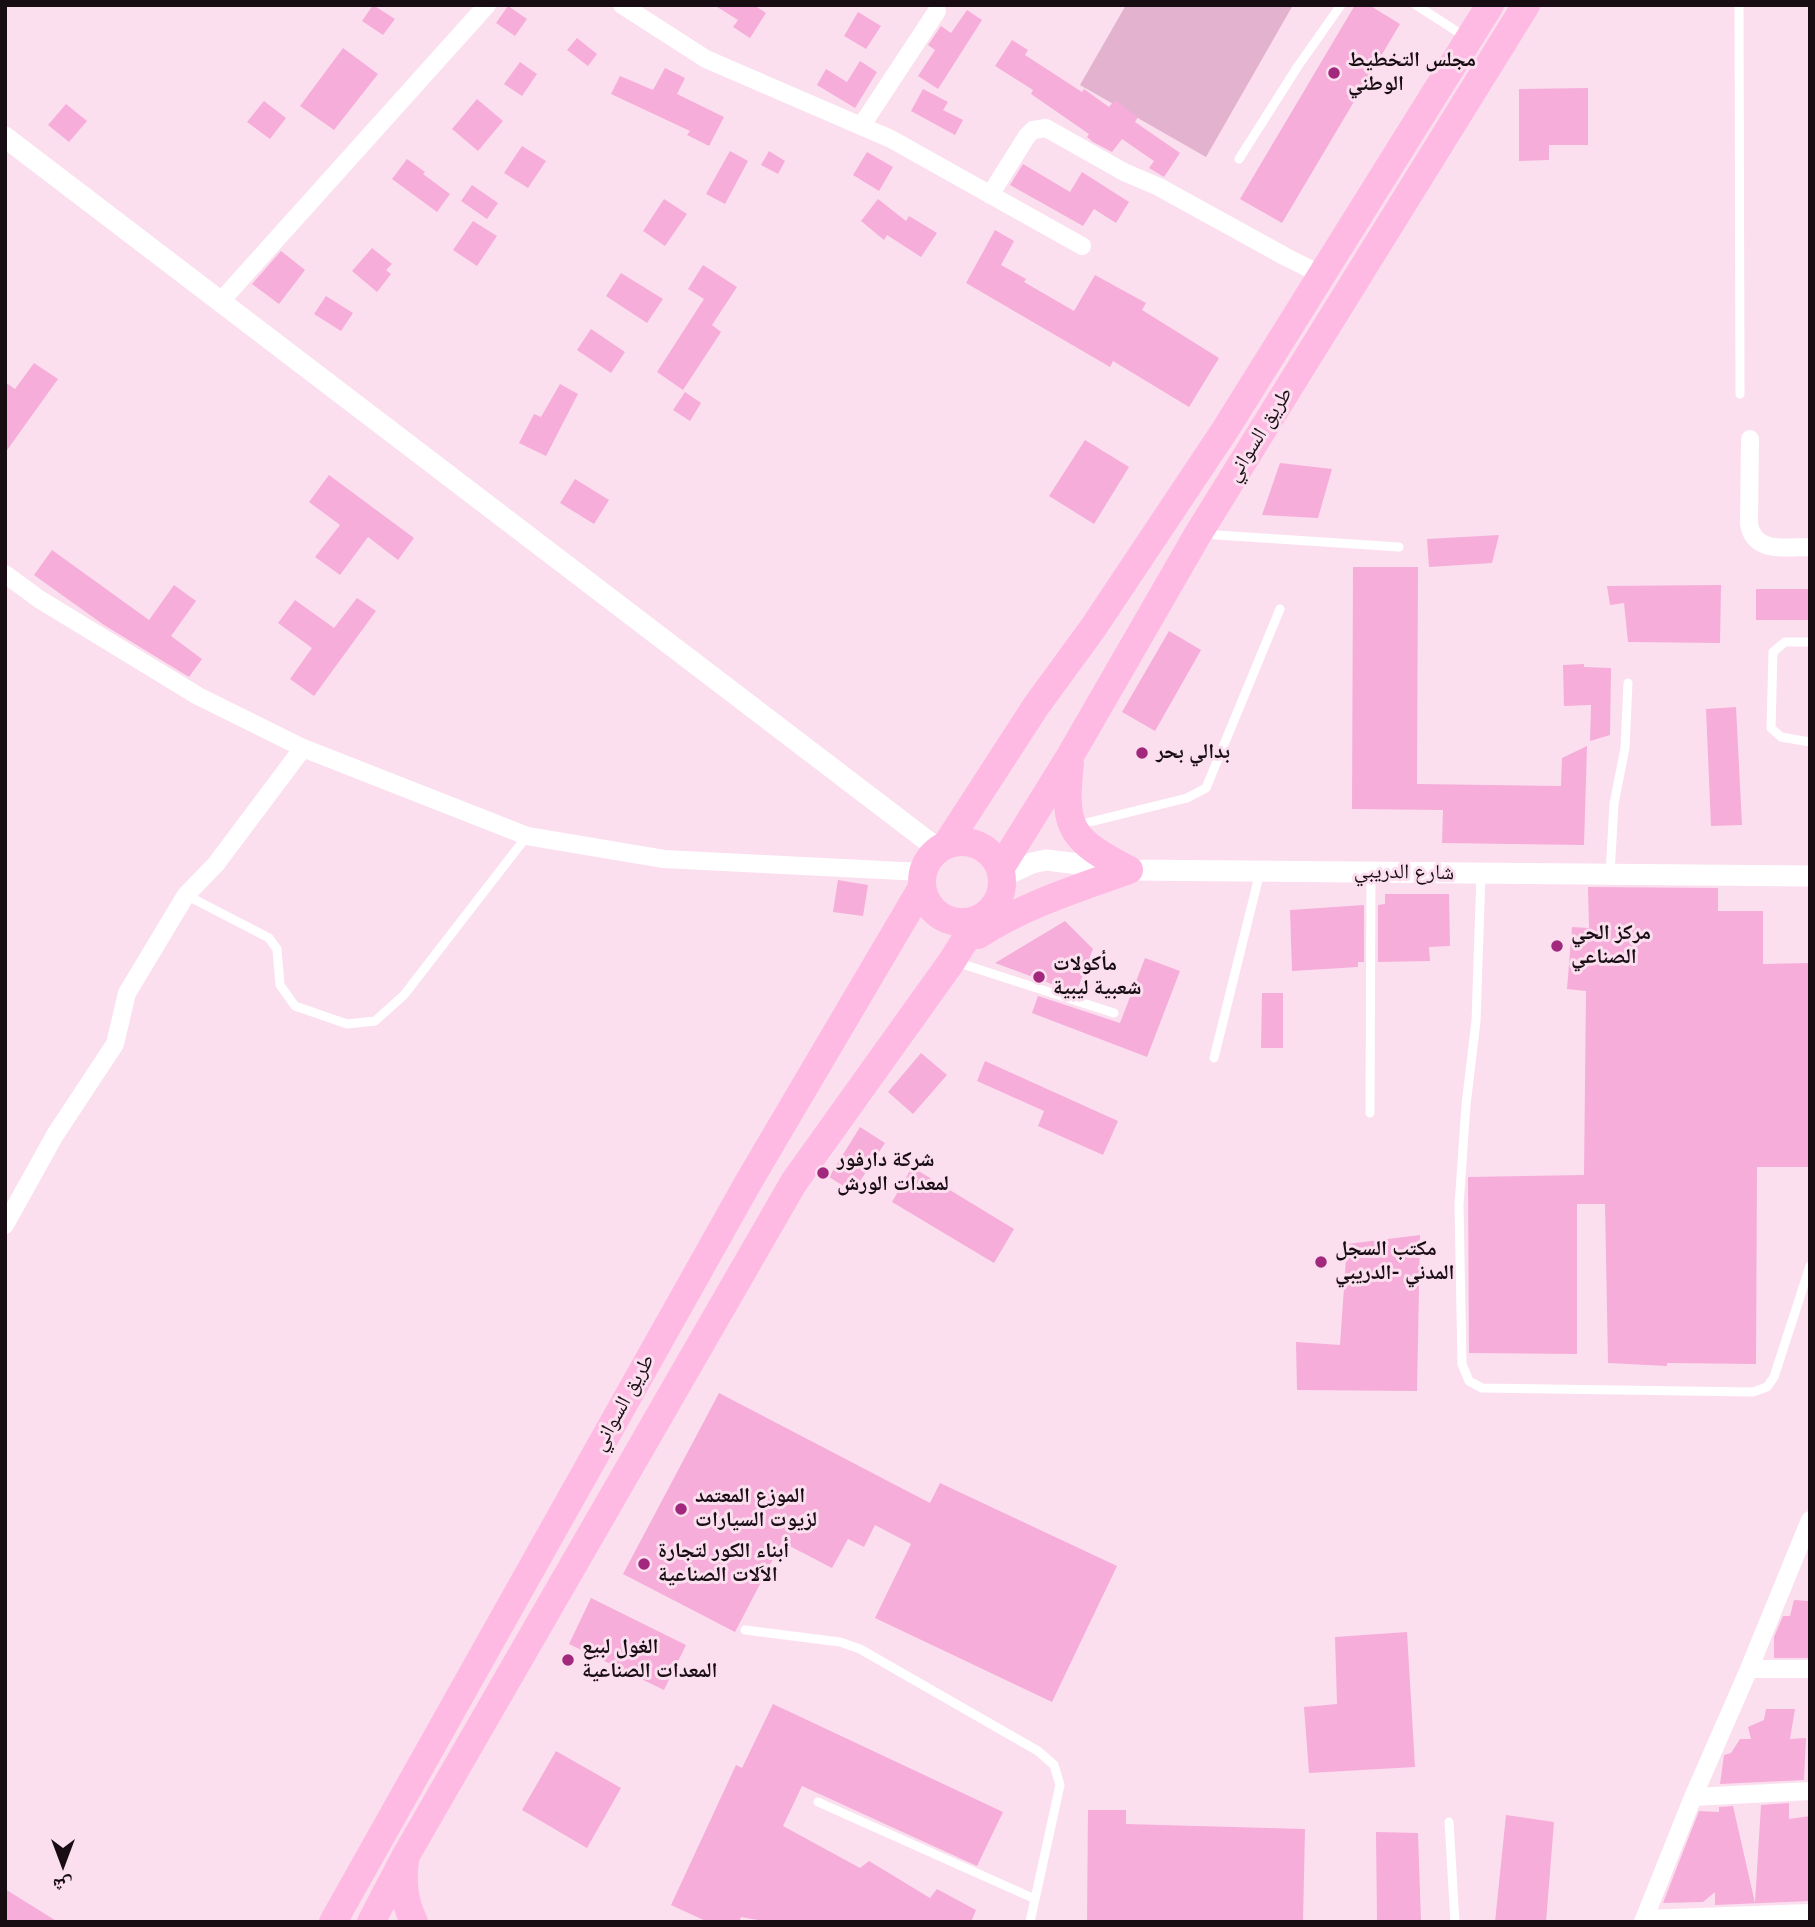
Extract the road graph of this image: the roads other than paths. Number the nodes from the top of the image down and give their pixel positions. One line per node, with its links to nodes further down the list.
1 (487, 5): 16 (street)
2 (622, 5): 10 (street)
3 (1341, 5): 12 (lane)
4 (1416, 5): 9 (lane)
5 (1490, 5): 9 (highway, طريق السواني)
6 (1526, 5): 19 (highway, طريق السواني)
7 (1739, 5): 17 (lane)
8 (937, 11): 10 (street)
9 (1469, 39): 15 (highway, طريق السواني)
10 (862, 125): 13 (street)
11 (5, 137): 16 (street)
12 (1239, 159)
13 (990, 195): 14 (street); 15 (street)
14 (1082, 246)
15 (1322, 275): 31 (highway, طريق السواني)
16 (221, 300): 31 (street)
17 (1740, 394)
18 (1750, 439): 21 (street)
19 (1198, 534): 20 (lane); 28 (highway, طريق السواني)
20 (1399, 547)
21 (1810, 547)
22 (5, 574): 27 (street)
23 (1280, 609): 29 (lane)
24 (1810, 642): 26 (lane)
25 (1628, 683): 37 (lane)
26 (1810, 742)
27 (303, 748): 30 (street); 39 (street)
28 (1070, 756): 29 (highway); 34 (highway, طريق السواني)
29 (1073, 827): 32 (highway)
30 (527, 836): 31 (street); 39 (lane)
31 (932, 864): 34 (highway); 40 (highway); 59 (highway, طريق السواني)
32 (1129, 870): 33 (street, شارع الدريبي); 34 (street, شارع الدريبي); 41 (highway)
33 (1260, 872): 35 (street, شارع الدريبي); 43 (lane)
34 (1001, 873): 40 (highway)
35 (1371, 873): 36 (street, شارع الدريبي); 44 (lane)
36 (1481, 874): 37 (street, شارع الدريبي); 46 (lane)
37 (1609, 874): 38 (street, شارع الدريبي)
38 (1810, 876)
39 (186, 895): 45 (street)
40 (978, 919): 41 (highway, طريق السواني)
41 (955, 954): 42 (lane); 55 (highway, طريق السواني)
42 (1114, 1013)
43 (1214, 1058)
44 (1370, 1113)
45 (5, 1225)
46 (1810, 1266)
47 (1810, 1520): 49 (street)
48 (745, 1630): 56 (lane)
49 (1749, 1669): 50 (street); 52 (street)
50 (1810, 1669)
51 (1810, 1791): 52 (street)
52 (1693, 1797): 58 (street)
53 (818, 1802): 56 (lane)
54 (1449, 1822): 63 (lane)
55 (405, 1857): 60 (highway, طريق السواني); 61 (highway)
56 (1035, 1899): 62 (lane)
57 (1810, 1913): 58 (street)
58 (1644, 1920)
59 (333, 1922)
60 (371, 1922)
61 (414, 1922)
62 (1030, 1922)
63 (1455, 1922)

